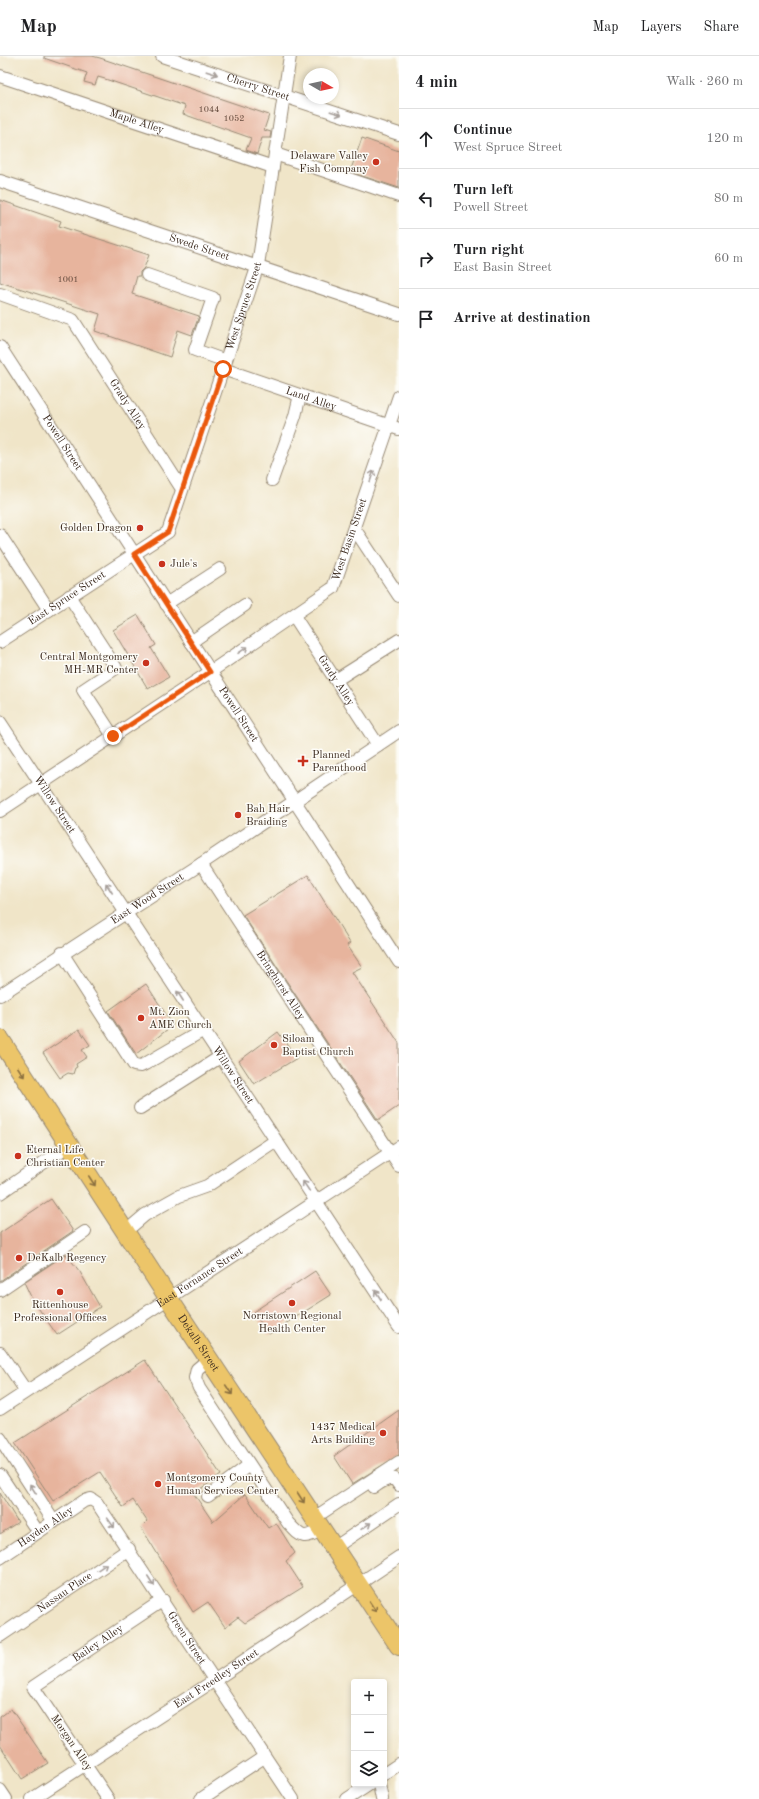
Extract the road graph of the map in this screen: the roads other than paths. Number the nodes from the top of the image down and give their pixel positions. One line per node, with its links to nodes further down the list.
1 (162, 56): 4 (street, Cherry Street, one-way to 4)
2 (290, 56): 4 (street, West Spruce Street)
3 (0, 76): 7 (street, Maple Alley)
4 (284, 96): 5 (street, Cherry Street, one-way to 5); 6 (street, West Spruce Street)
5 (399, 134)
6 (275, 154): 7 (street, West Spruce Street); 9 (street)
7 (273, 167): 10 (street, West Spruce Street)
8 (0, 181): 10 (street, Swede Street)
9 (399, 196)
10 (258, 265): 13 (street, Swede Street); 15 (street, West Spruce Street)
11 (147, 275): 15 (street, Land Alley)
12 (0, 294): 20 (street, Grady Alley)
13 (399, 314)
14 (0, 347): 23 (street, Powell Street)
15 (225, 365): 16 (street, Land Alley); 20 (street, West Spruce Street)
16 (300, 395): 18 (street, Land Alley); 19 (street)
17 (399, 396): 18 (street, West Basin Street)
18 (394, 427): 21 (street, West Basin Street, one-way to 18)
19 (272, 480)
20 (182, 489): 23 (street, West Spruce Street)
21 (354, 528): 26 (street); 30 (street, West Basin Street)
22 (0, 535): 29 (street)
23 (134, 554): 25 (street, East Spruce Street); 27 (street, Powell Street)
24 (220, 569): 27 (street)
25 (69, 596): 29 (street, East Spruce Street); 38 (street)
26 (399, 596)
27 (166, 604): 33 (street, Powell Street)
28 (245, 605): 33 (street)
29 (49, 610): 32 (street, East Spruce Street)
30 (294, 616): 34 (street, West Basin Street, one-way to 30); 35 (street, Grady Alley)
31 (399, 640): 35 (street)
32 (0, 642)
33 (190, 642): 34 (street, Powell Street)
34 (210, 672): 38 (street, West Basin Street); 41 (street, Powell Street)
35 (336, 680): 39 (street, Grady Alley)
36 (0, 722): 40 (street, Willow Street)
37 (399, 731): 39 (street, East Wood Street)
38 (113, 736): 40 (street, West Basin Street)
39 (378, 745): 41 (street, East Wood Street)
40 (41, 784): 42 (street, West Basin Street); 44 (street, Willow Street, one-way to 40)
41 (294, 801): 43 (street, East Wood Street); 46 (street, Powell Street)
42 (0, 811)
43 (201, 864): 44 (street, East Wood Street); 54 (street, Bringhurst Alley)
44 (125, 913): 45 (street, East Wood Street); 48 (street, Willow Street, one-way to 44)
45 (62, 953): 47 (street, East Wood Street); 48 (street)
46 (399, 962)
47 (0, 995)
48 (202, 1031): 50 (street, Willow Street)
49 (0, 1039): 53 (highway, Dekalb Street, one-way to 53)
50 (220, 1057): 51 (street); 52 (street, Willow Street)
51 (140, 1108)
52 (275, 1141): 57 (street, Willow Street, one-way to 52); 59 (street)
53 (69, 1145): 56 (street); 59 (highway, Dekalb Street, one-way to 59)
54 (395, 1150): 55 (street, Bringhurst Alley); 57 (street, East Fornance Street)
55 (399, 1166)
56 (0, 1193)
57 (316, 1202): 61 (street, East Fornance Street); 62 (street, Willow Street, one-way to 57)
58 (85, 1232): 60 (street)
59 (125, 1232): 61 (highway, Dekalb Street)
60 (0, 1290)
61 (169, 1299): 64 (highway, Dekalb Street); 65 (street, East Fornance Street)
62 (399, 1327)
63 (0, 1353): 65 (street)
64 (209, 1359): 69 (street); 76 (highway, Dekalb Street, one-way to 76)
65 (26, 1391): 66 (street, East Fornance Street)
66 (0, 1409)
67 (0, 1438): 75 (street, one-way to 67)
68 (399, 1462): 76 (street)
69 (249, 1465): 72 (street); 76 (street)
70 (0, 1474): 77 (street)
71 (399, 1485): 76 (street)
72 (208, 1496)
73 (91, 1499): 75 (street, Hayden Alley); 79 (street, Green Street, one-way to 79)
74 (399, 1504): 78 (street, one-way to 74)
75 (54, 1522): 77 (street, Hayden Alley)
76 (318, 1524): 78 (highway, Dekalb Street)
77 (38, 1532): 80 (street, Hayden Alley)
78 (334, 1548): 82 (highway, Dekalb Street)
79 (129, 1549): 83 (street, Green Street, one-way to 83); 84 (street, Nassau Place, one-way to 79)
80 (0, 1558)
81 (399, 1558): 82 (street, East Freedley Street)
82 (358, 1584): 85 (highway, Dekalb Street, one-way to 85); 86 (street, East Freedley Street)
83 (163, 1600): 86 (street, Green Street); 87 (street, Bailey Alley)
84 (0, 1636)
85 (399, 1646)
86 (215, 1680): 88 (street, Green Street); 90 (street, East Freedley Street)
87 (34, 1687): 90 (street, Morgan Alley)
88 (264, 1757): 98 (street); 99 (street, Green Street)
89 (399, 1764): 91 (street)
90 (86, 1765): 96 (street, East Freedley Street); 97 (street, Morgan Alley)
91 (387, 1772)
92 (366, 1787): 100 (street)
93 (380, 1787): 101 (street)
94 (0, 1790): 95 (street)
95 (6, 1799)
96 (32, 1799)
97 (108, 1799)
98 (201, 1799)
99 (293, 1799)
100 (348, 1799)
101 (382, 1799)

